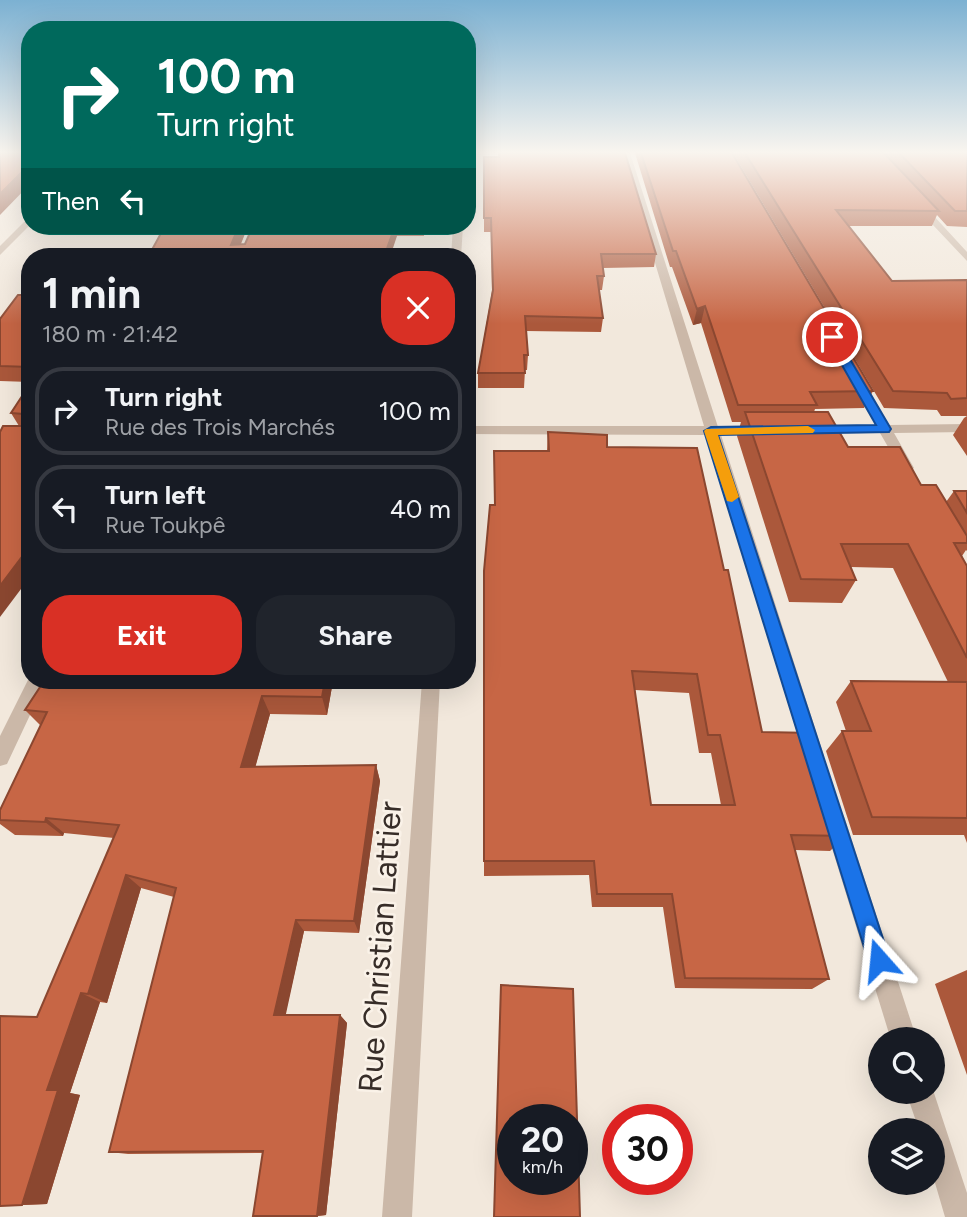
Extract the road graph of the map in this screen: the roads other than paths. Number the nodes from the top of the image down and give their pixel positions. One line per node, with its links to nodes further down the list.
1 (643, 210): 12 (street)
2 (923, 210): 5 (street)
3 (21, 230): 4 (street)
4 (0, 252)
5 (967, 258)
6 (850, 369): 8 (street)
7 (967, 428): 8 (street)
8 (884, 429): 11 (street); 13 (street)
9 (476, 430): 12 (street)
10 (778, 430): 12 (street)
11 (804, 430)
12 (711, 431): 17 (street)
13 (912, 476)
14 (33, 689): 16 (street)
15 (430, 689): 21 (street, Rue Christian Lattier)
16 (0, 757)
17 (820, 775)
18 (828, 802): 19 (street)
19 (900, 1027)
20 (945, 1169): 22 (street)
21 (397, 1217)
22 (960, 1217)

